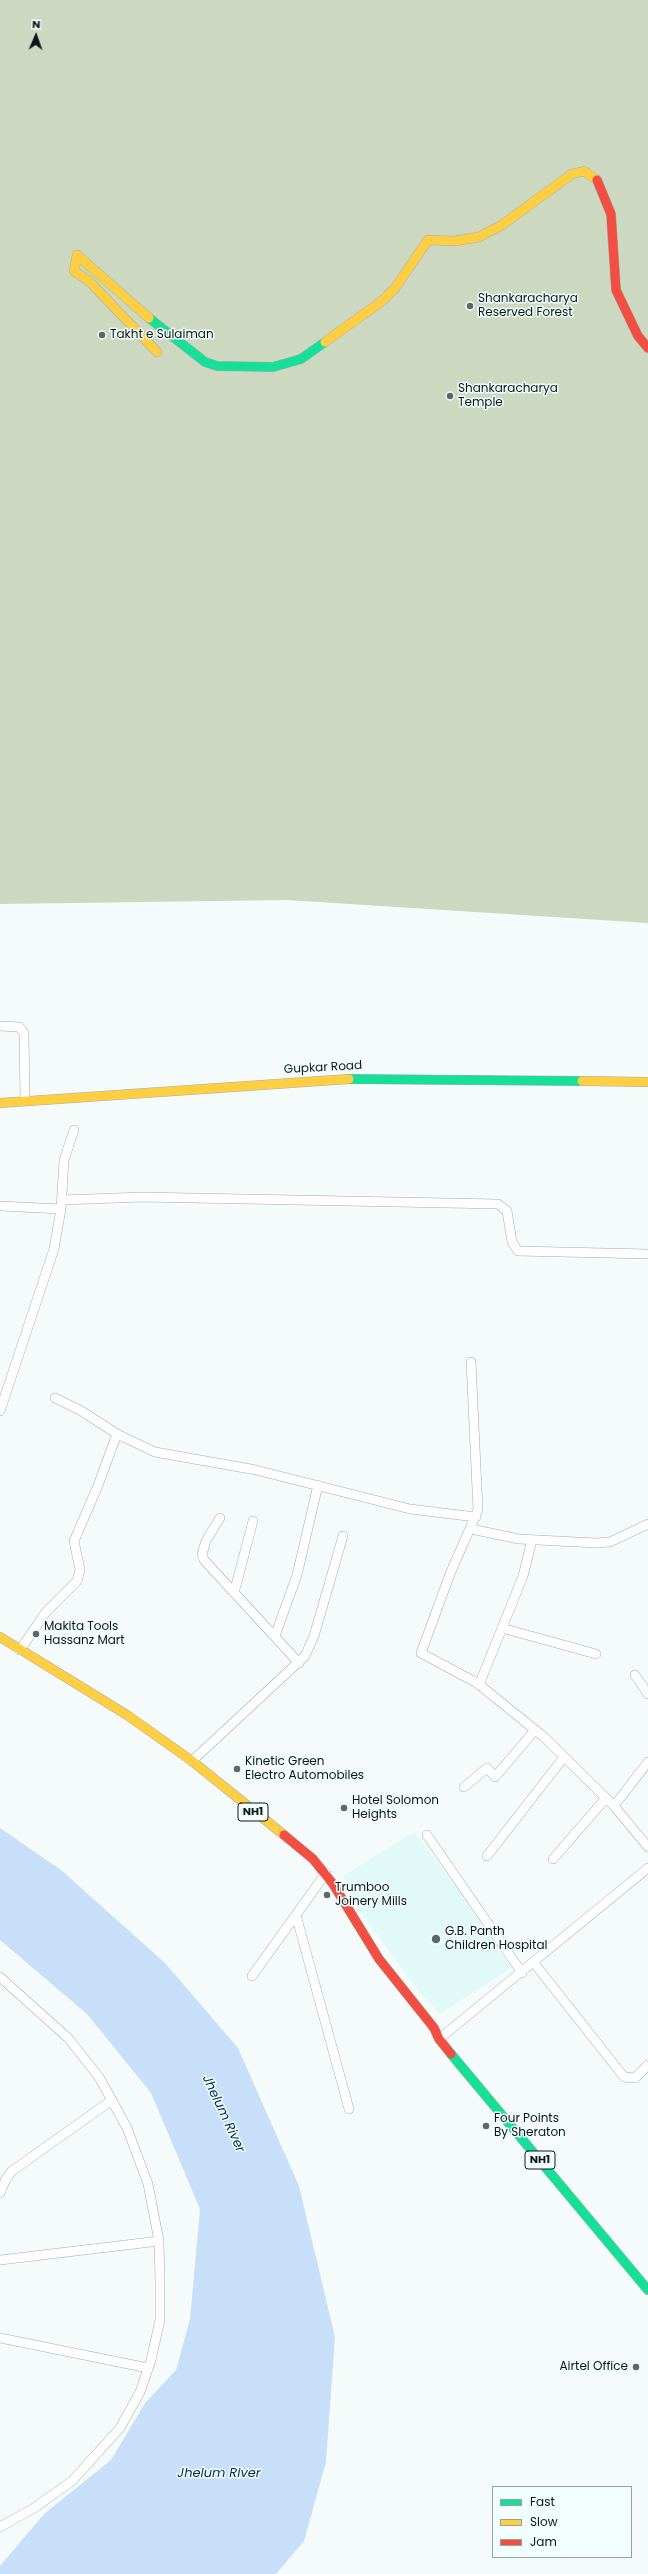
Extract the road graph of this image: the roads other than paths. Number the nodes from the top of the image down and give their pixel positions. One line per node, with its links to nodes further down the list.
1 (648, 348): 2 (main road)
2 (157, 352)
3 (0, 1026): 5 (street)
4 (648, 1082): 5 (main road, Gupkar Road)
5 (25, 1101): 6 (main road, Gupkar Road)
6 (0, 1103)
7 (74, 1130): 8 (street)
8 (62, 1204): 9 (street); 10 (street); 13 (street)
9 (0, 1206)
10 (648, 1254)
11 (471, 1362): 16 (street)
12 (55, 1398): 14 (street)
13 (0, 1411)
14 (118, 1434): 15 (street); 27 (street)
15 (318, 1485): 16 (street); 25 (street)
16 (476, 1517): 20 (street)
17 (220, 1518): 23 (street)
18 (254, 1521): 23 (street)
19 (648, 1524): 22 (street)
20 (471, 1529): 22 (street); 31 (street)
21 (343, 1536): 29 (street)
22 (532, 1540): 24 (street)
23 (234, 1593): 25 (street)
24 (502, 1628): 28 (street); 31 (street)
25 (275, 1636): 29 (street)
26 (0, 1638): 27 (main road, NH1)
27 (20, 1650): 35 (main road, NH1)
28 (596, 1654)
29 (299, 1663): 35 (street)
30 (635, 1675): 32 (street)
31 (479, 1685): 33 (street)
32 (648, 1694)
33 (535, 1730): 34 (street); 37 (street)
34 (564, 1757): 38 (street); 42 (street)
35 (192, 1761): 45 (main road, NH1)
36 (648, 1762): 39 (street)
37 (464, 1787)
38 (606, 1798): 39 (street); 43 (street)
39 (614, 1806): 41 (street)
40 (427, 1835): 48 (street)
41 (648, 1846)
42 (487, 1856)
43 (553, 1858)
44 (648, 1868): 47 (street)
45 (326, 1873): 46 (street); 51 (main road, NH1)
46 (296, 1915): 49 (street); 54 (street)
47 (534, 1963): 48 (street); 52 (street)
48 (522, 1973): 51 (street)
49 (252, 1976)
50 (0, 1977): 53 (street)
51 (441, 2037): 58 (main road, NH1); 59 (main road, NH1)
52 (648, 2066)
53 (112, 2100): 55 (street); 56 (street)
54 (350, 2110)
55 (0, 2194)
56 (159, 2241): 57 (street); 61 (street)
57 (0, 2260)
58 (648, 2277)
59 (648, 2290)
60 (0, 2338): 61 (street)
61 (148, 2368): 62 (street)
62 (0, 2527)

